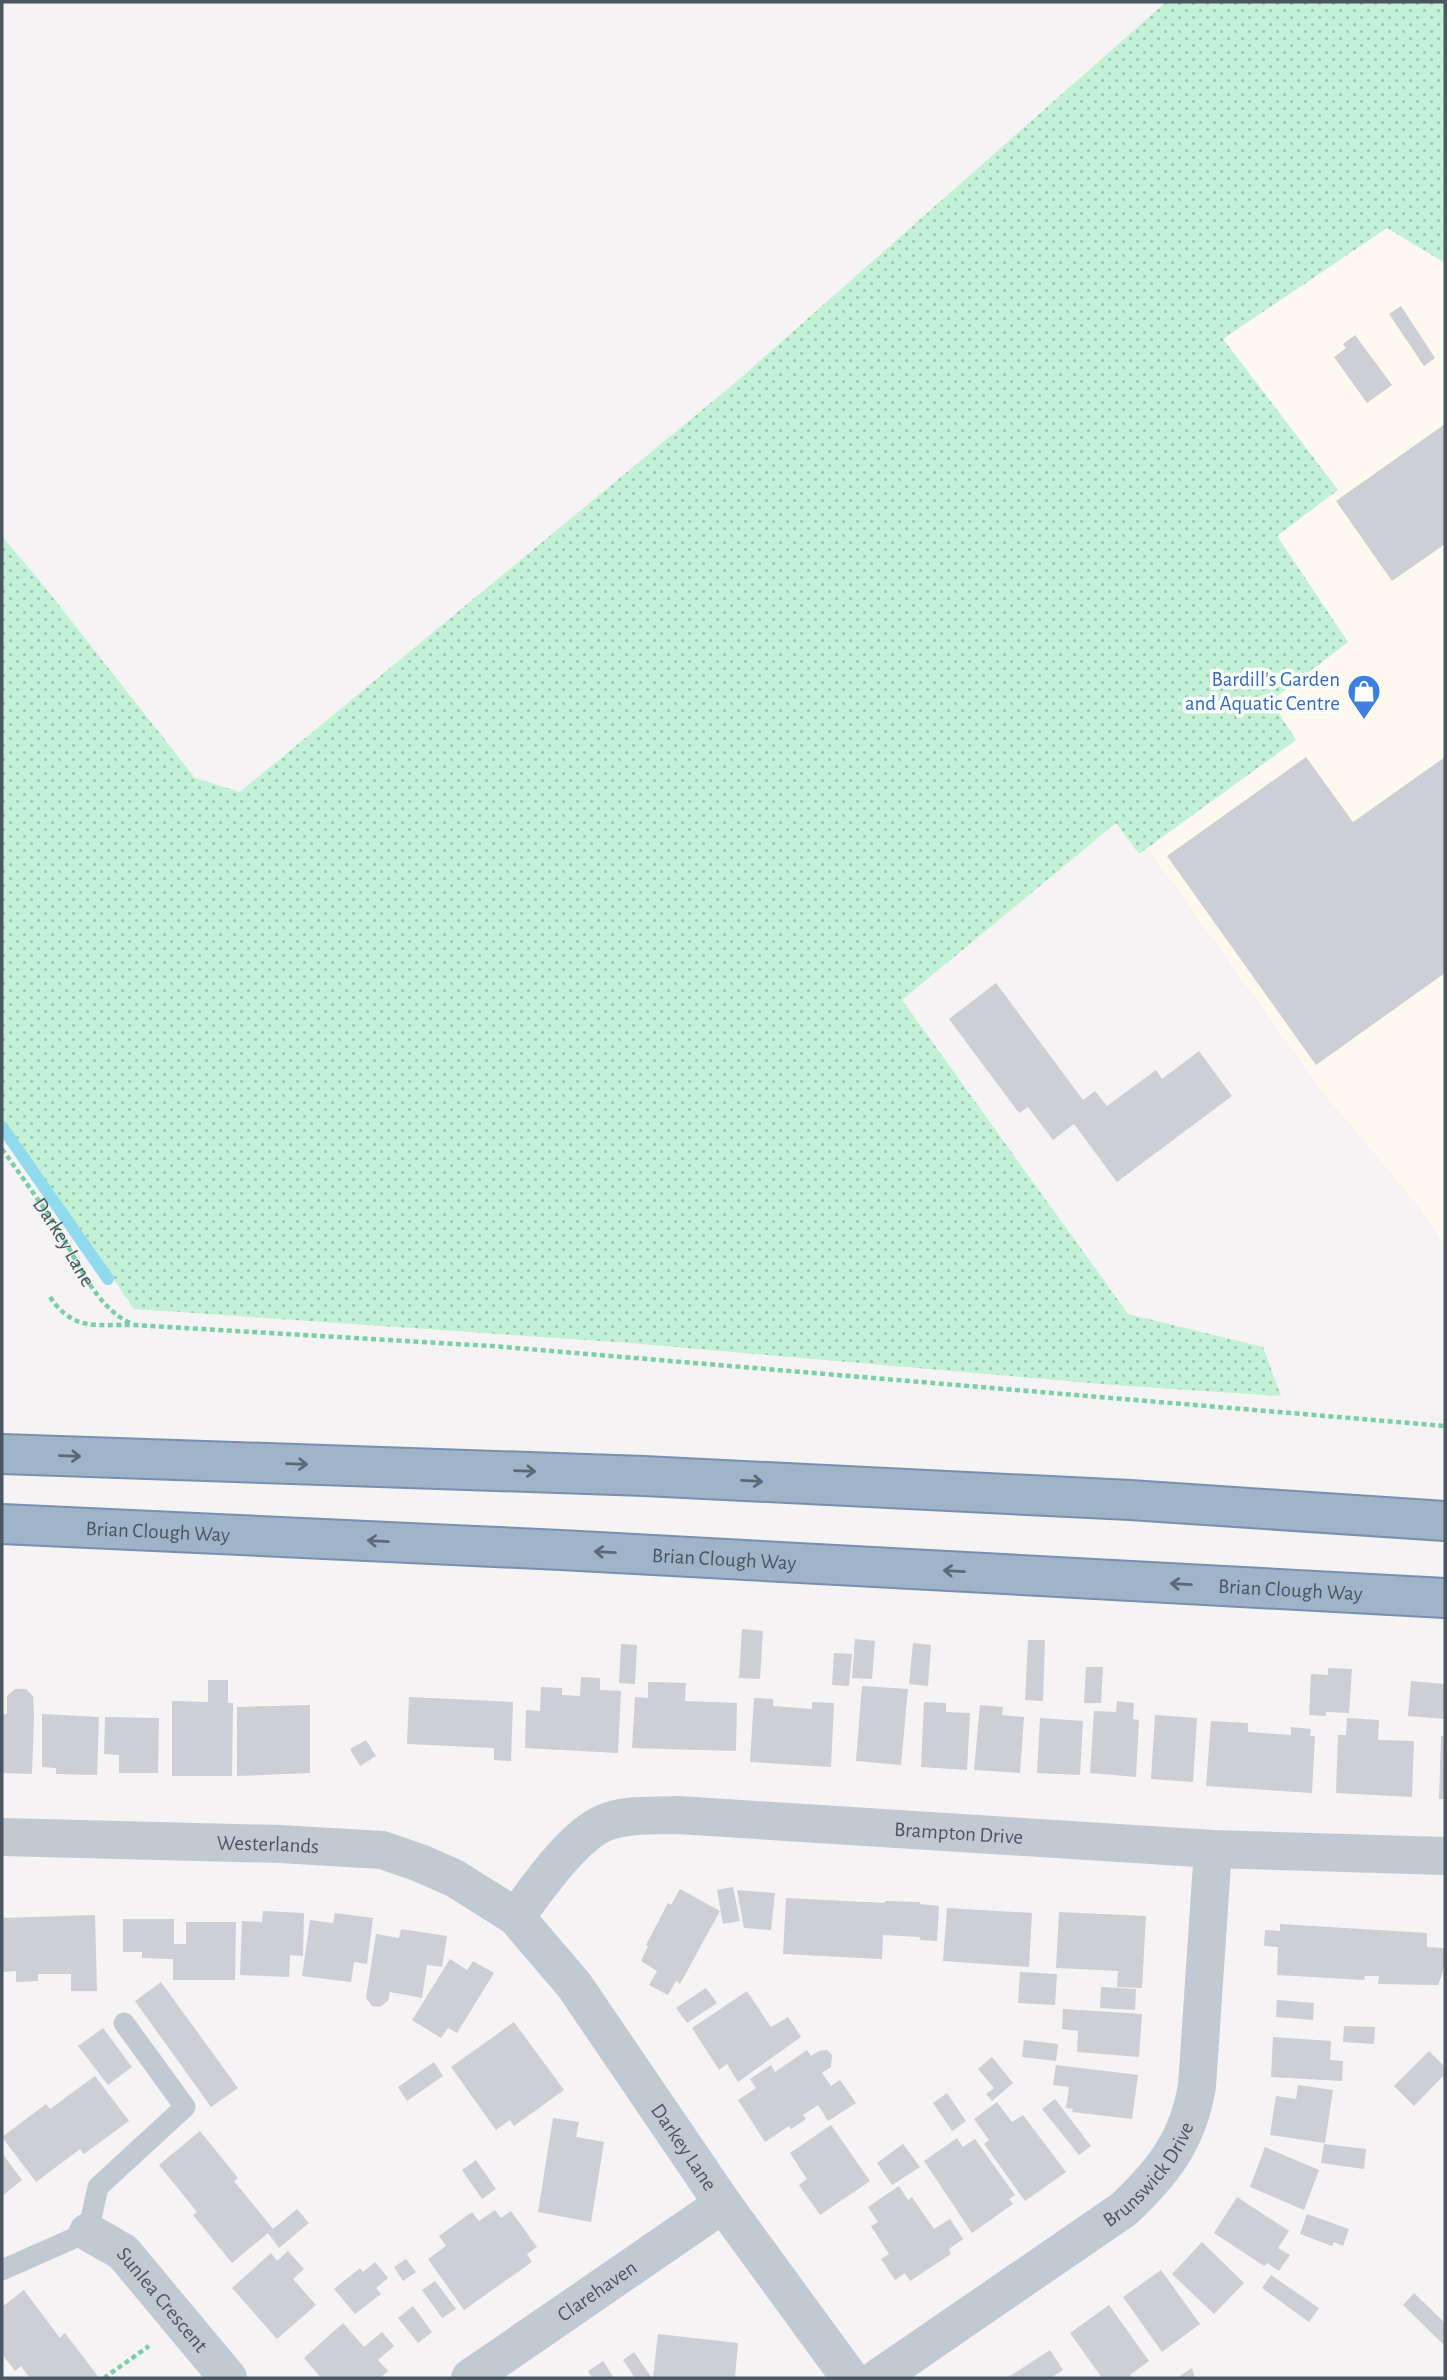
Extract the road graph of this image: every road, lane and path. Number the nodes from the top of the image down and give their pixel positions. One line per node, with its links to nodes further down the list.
1 (2, 1149): 3 (path, Darkey Lane)
2 (50, 1297): 3 (path)
3 (134, 1325): 4 (path)
4 (1445, 1426)
5 (2, 1454): 6 (highway, one-way to 6)
6 (1445, 1521)
7 (2, 1524): 8 (highway, Brian Clough Way, one-way to 7)
8 (1445, 1598)
9 (2, 1837): 12 (street, Westerlands)
10 (1213, 1849): 11 (street, Brampton Drive); 12 (street, Brampton Drive); 22 (street, Brunswick Drive)
11 (1445, 1856)
12 (516, 1917): 14 (street, Darkey Lane)
13 (124, 2023): 15 (lane)
14 (723, 2204): 20 (street, Clarehaven); 21 (street, Darkey Lane)
15 (88, 2232): 16 (lane); 17 (street, Sunlea Crescent)
16 (2, 2270)
17 (181, 2321): 18 (path); 19 (street, Sunlea Crescent)
18 (104, 2378)
19 (228, 2378)
20 (470, 2378)
21 (850, 2378)
22 (878, 2378)

